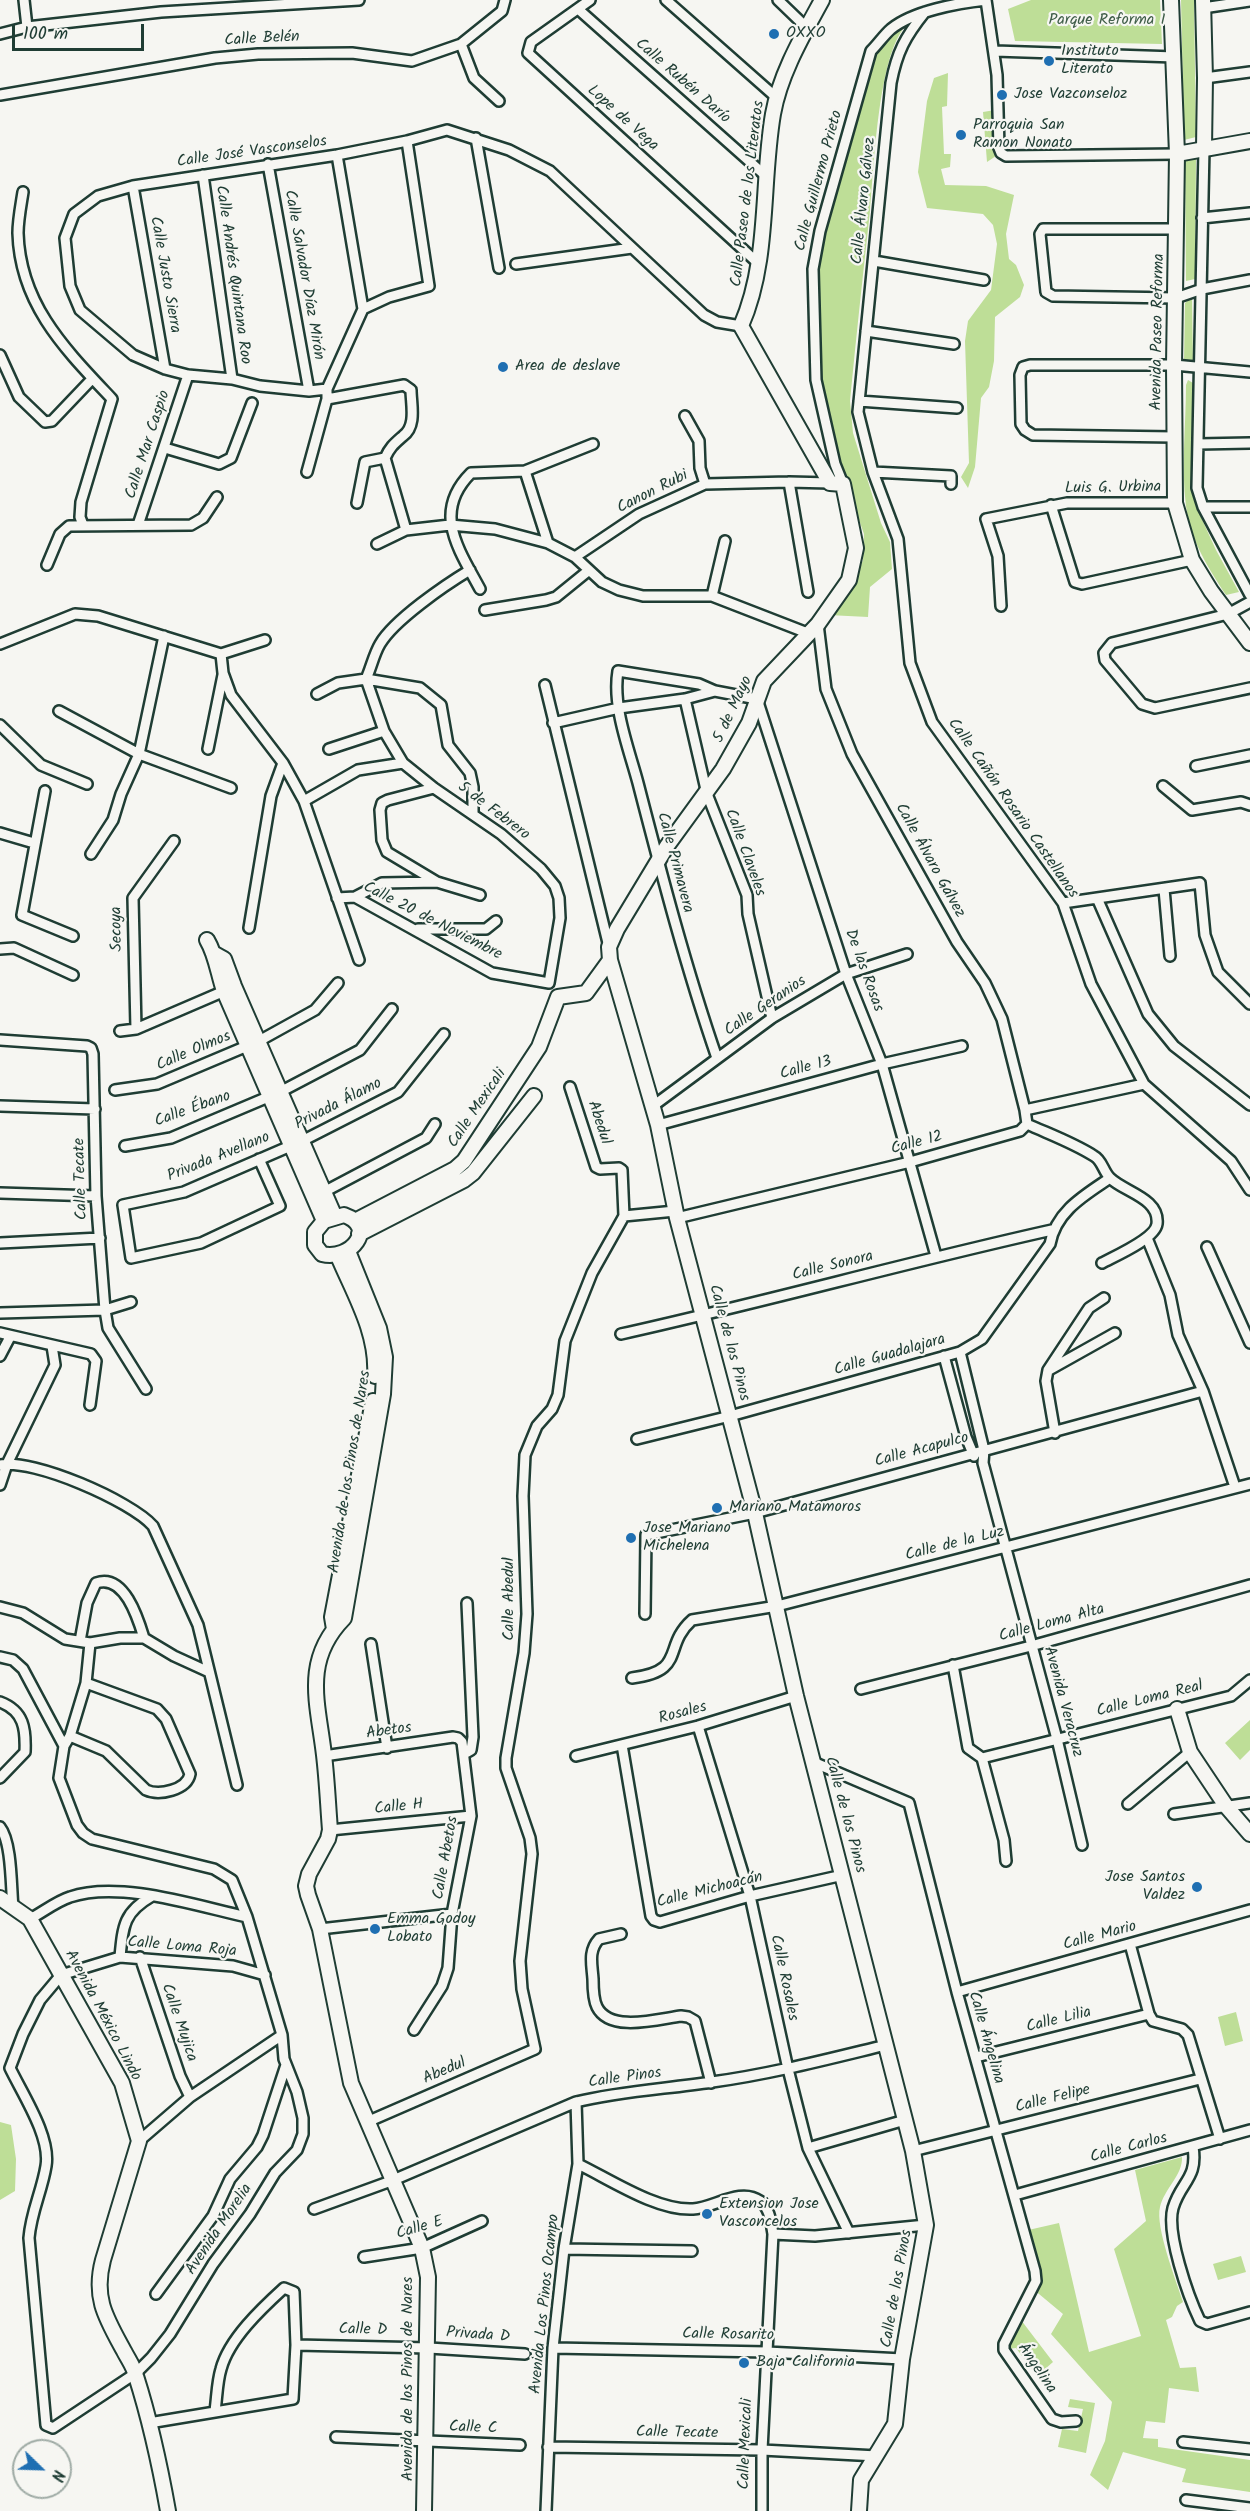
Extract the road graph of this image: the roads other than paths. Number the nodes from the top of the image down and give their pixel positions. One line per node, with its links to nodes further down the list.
1 (24, 0): 14 (street)
2 (358, 0): 14 (street)
3 (505, 0): 17 (street, Calle Belén)
4 (590, 0): 12 (street, Lope de Vega)
5 (666, 0): 23 (street)
6 (778, 0): 15 (street)
7 (822, 0): 15 (street, Calle Paseo de los Literatos)
8 (986, 0): 13 (street, Calle Guillermo Prieto); 18 (street)
9 (1172, 0): 19 (street, Avenida Paseo Reforma)
10 (1250, 1): 11 (street)
11 (1203, 4): 21 (street)
12 (578, 9): 33 (street, Calle Rubén Darío); 42 (street, Lope de Vega)
13 (925, 12): 40 (street, Calle Álvaro Gálvez); 78 (street, Calle Guillermo Prieto)
14 (27, 27): 16 (street)
15 (807, 28): 23 (street, Calle Paseo de los Literatos)
16 (0, 34)
17 (461, 44): 22 (street, Calle Belén); 24 (street)
18 (995, 51): 19 (street); 29 (street)
19 (1175, 57): 29 (street, Avenida Paseo Reforma)
20 (1250, 72): 21 (street)
21 (1206, 78): 28 (street)
22 (0, 94)
23 (777, 98): 33 (street, Calle Paseo de los Literatos)
24 (499, 101)
25 (476, 138): 26 (street, Calle José Vasconselos); 39 (street, Calle José Vasconselos); 43 (street)
26 (407, 141): 30 (street, Calle José Vasconselos); 48 (street)
27 (1250, 141): 28 (street)
28 (1204, 148): 29 (street); 37 (street)
29 (1177, 154): 38 (street, Avenida Paseo Reforma)
30 (337, 155): 31 (street, Calle José Vasconselos); 48 (street)
31 (268, 164): 32 (street, Calle José Vasconselos); 61 (street, Calle Salvador Díaz Mirón)
32 (203, 175): 34 (street, Calle José Vasconselos); 59 (street, Calle Andrés Quintana Roo)
33 (767, 177): 42 (street, Calle Paseo de los Literatos)
34 (133, 186): 55 (street, Calle Justo Sierra); 55 (street, Calle José Vasconselos)
35 (23, 192): 58 (street)
36 (1250, 213): 37 (street)
37 (1202, 218): 46 (street)
38 (1177, 229): 47 (street, Avenida Paseo Reforma); 47 (street)
39 (632, 248): 41 (street); 49 (street, Calle José Vasconselos)
40 (874, 261): 44 (street); 50 (street, Calle Álvaro Gálvez)
41 (516, 264)
42 (759, 264): 49 (street, Calle Paseo de los Literatos)
43 (499, 268)
44 (984, 280)
45 (1250, 280): 46 (street)
46 (1202, 289): 47 (street); 54 (street)
47 (1176, 298): 53 (street, Avenida Paseo Reforma)
48 (363, 309): 60 (street)
49 (741, 326): 78 (street)
50 (866, 331): 51 (street); 63 (street, Calle Álvaro Gálvez)
51 (954, 344)
52 (0, 355): 58 (street)
53 (1174, 365): 54 (street); 67 (street, Avenida Paseo Reforma); 67 (street)
54 (1199, 368): 56 (street); 70 (street)
55 (165, 369): 57 (street, Calle José Vasconselos)
56 (1250, 372)
57 (188, 375): 59 (street, Calle José Vasconselos); 71 (street, Calle Mar Caspio)
58 (92, 379): 86 (street)
59 (232, 379): 61 (street, Calle José Vasconselos)
60 (327, 389): 61 (street, Calle José Vasconselos); 62 (street)
61 (309, 391)
62 (327, 399): 72 (street); 74 (street)
63 (859, 401): 65 (street); 75 (street, Calle Cañón Rosario Castellanos)
64 (252, 403): 71 (street)
65 (957, 408)
66 (685, 416): 77 (street)
67 (1174, 437): 82 (street, Avenida Paseo Reforma)
68 (1250, 443): 70 (street)
69 (593, 444): 73 (street)
70 (1198, 444): 84 (street)
71 (165, 448): 87 (street, Calle Mar Caspio)
72 (385, 458): 81 (street); 89 (street)
73 (525, 471): 88 (street); 91 (street)
74 (307, 472)
75 (873, 472): 79 (street); 153 (street, Calle Cañón Rosario Castellanos)
76 (789, 482): 77 (street, Canon Rubi); 78 (street, Canon Rubi); 100 (street)
77 (705, 484): 93 (street, Canon Rubi)
78 (836, 484): 107 (street, 5 de Mayo)
79 (951, 484)
80 (218, 497): 87 (street)
81 (357, 503)
82 (1176, 503): 83 (street, Luis G. Urbina); 94 (street, Avenida Paseo Reforma)
83 (1051, 505): 94 (street, Luis G. Urbina); 104 (street, Luis G. Urbina)
84 (1203, 507): 85 (street); 98 (street)
85 (1250, 507)
86 (83, 525): 87 (street); 95 (street)
87 (138, 525)
88 (450, 525): 89 (street); 91 (street); 96 (street)
89 (406, 530): 92 (street)
90 (725, 541): 102 (street)
91 (548, 543): 93 (street)
92 (377, 544)
93 (575, 556): 97 (street)
94 (1192, 560): 106 (street, Avenida Paseo Reforma)
95 (47, 565)
96 (470, 570): 99 (street); 114 (street)
97 (588, 571): 102 (street); 105 (street)
98 (1247, 583): 101 (street)
99 (480, 589)
100 (808, 592)
101 (1250, 595)
102 (712, 597): 107 (street)
103 (1250, 602): 106 (street)
104 (1001, 606)
105 (485, 610)
106 (1228, 614): 111 (street, Avenida Paseo Reforma); 116 (street)
107 (814, 629): 120 (street, 5 de Mayo); 190 (street, Calle Álvaro Gálvez)
108 (164, 636): 109 (street); 112 (street); 128 (street)
109 (1, 640)
110 (265, 640): 112 (street)
111 (1250, 643)
112 (221, 654): 113 (street, Calle 20 de Noviembre)
113 (223, 674): 126 (street); 130 (street, Calle 20 de Noviembre)
114 (366, 679): 118 (street); 125 (street, 5 de Febrero); 141 (street)
115 (545, 685): 123 (street)
116 (1250, 688)
117 (715, 691): 119 (street); 120 (street); 121 (street, Calle Primavera)
118 (317, 694)
119 (685, 699): 121 (street); 138 (street, Calle Claveles)
120 (757, 699): 138 (street, 5 de Mayo); 164 (street, De las Rosas)
121 (619, 708): 123 (street); 146 (street, Calle Primavera)
122 (59, 711): 128 (street)
123 (554, 723): 160 (street)
124 (0, 725): 133 (street)
125 (384, 731): 127 (street); 131 (street, 5 de Febrero)
126 (208, 749)
127 (329, 749)
128 (140, 754): 135 (street); 145 (street)
129 (1250, 755): 132 (street)
130 (283, 763): 139 (street, Calle 20 de Noviembre); 155 (street)
131 (403, 763): 136 (street, 5 de Febrero); 139 (street)
132 (1197, 766)
133 (87, 784)
134 (1163, 786): 140 (street)
135 (231, 788)
136 (434, 788): 141 (street, 5 de Febrero); 147 (street)
137 (45, 791): 144 (street)
138 (707, 794): 146 (street, 5 de Mayo); 172 (street, Calle Claveles)
139 (304, 801): 151 (street, Calle 20 de Noviembre)
140 (1250, 805)
141 (473, 813): 167 (street, 5 de Febrero)
142 (0, 833): 144 (street)
143 (174, 841): 173 (street, Secoya)
144 (34, 843): 157 (street)
145 (91, 854)
146 (658, 864): 160 (street, 5 de Mayo); 179 (street, Calle Primavera)
147 (437, 882): 149 (street); 150 (street)
148 (1164, 890): 152 (street); 162 (street); 170 (street)
149 (480, 895)
150 (355, 897): 151 (street, Calle 20 de Noviembre); 156 (street, Calle 20 de Noviembre)
151 (337, 898): 163 (street, Calle 20 de Noviembre)
152 (1097, 898): 153 (street); 186 (street)
153 (1063, 903): 181 (street, Calle Cañón Rosario Castellanos)
154 (496, 921): 156 (street)
155 (249, 928)
156 (415, 929): 167 (street, Calle 20 de Noviembre)
157 (74, 936)
158 (207, 940): 168 (street)
159 (0, 949): 165 (street)
160 (610, 954): 169 (street, 5 de Mayo); 188 (street, Calle de los Pinos)
161 (907, 954): 164 (street, Calle Geranios)
162 (1170, 956)
163 (358, 960)
164 (846, 974): 172 (street, Calle Geranios); 180 (street, De las Rosas)
165 (73, 975)
166 (338, 983): 177 (street, Calle Olmos)
167 (549, 983): 169 (street)
168 (229, 989): 173 (street); 177 (street)
169 (558, 996): 206 (street, Calle Mexicali)
170 (1250, 1004)
171 (392, 1010): 184 (street, Calle Ébano)
172 (772, 1018): 179 (street, Calle Geranios)
173 (136, 1029): 174 (street)
174 (120, 1031)
175 (444, 1034): 194 (street, Privada Álamo)
176 (0, 1040): 189 (street, Calle Tecate)
177 (254, 1043): 183 (street, Calle Olmos); 184 (street)
178 (962, 1046): 180 (street, Calle 13)
179 (717, 1059): 188 (street, Calle Geranios)
180 (882, 1064): 193 (street, Calle 13); 197 (street, De las Rosas)
181 (1144, 1084): 190 (street); 199 (street)
182 (570, 1087): 204 (street, Abedul)
183 (115, 1089)
184 (275, 1094): 194 (street); 195 (street, Calle Ébano)
185 (534, 1096): 206 (street, Calle Mexicali)
186 (1250, 1105)
187 (0, 1106): 189 (street)
188 (653, 1106): 193 (street, Calle de los Pinos)
189 (95, 1109): 202 (street, Calle Tecate)
190 (1025, 1110): 192 (street)
191 (435, 1124): 201 (street)
192 (1027, 1124): 197 (street, Calle 12); 198 (street)
193 (658, 1125): 203 (street, Calle de los Pinos)
194 (296, 1143): 196 (street, Privada Avellano); 201 (street)
195 (126, 1146)
196 (259, 1160): 196 (street, Privada Avellano)
197 (910, 1162): 203 (street, Calle 12); 213 (street, De las Rosas)
198 (1110, 1178): 207 (street, Calle Guadalajara); 209 (street)
199 (1250, 1190)
200 (0, 1193): 202 (street)
201 (319, 1195): 205 (street)
202 (96, 1196): 208 (street, Calle Tecate)
203 (676, 1214): 204 (street); 219 (street, Calle de los Pinos)
204 (624, 1216): 310 (street, Calle Abedul)
205 (330, 1219): 206 (street); 212 (street)
206 (357, 1228): 212 (street)
207 (1052, 1230): 213 (street, Calle Sonora); 225 (street, Calle Guadalajara)
208 (100, 1238): 210 (street); 217 (street, Calle Tecate)
209 (1147, 1238): 214 (street); 230 (street)
210 (0, 1243)
211 (1207, 1247): 223 (street)
212 (343, 1253): 273 (street, Avenida de los Pinos de Nares)
213 (936, 1256): 219 (street, Calle Sonora)
214 (1102, 1263)
215 (1104, 1298): 228 (street)
216 (131, 1302): 217 (street)
217 (105, 1310): 218 (street); 229 (street, Calle Tecate)
218 (0, 1313)
219 (704, 1316): 221 (street, Calle Sonora); 232 (street, Calle de los Pinos)
220 (1115, 1333): 228 (street)
221 (621, 1334)
222 (5, 1335): 224 (street); 226 (street)
223 (1250, 1343)
224 (52, 1346): 231 (street); 238 (street)
225 (960, 1352): 227 (street, Calle Guadalajara); 235 (street, Avenida Veracruz)
226 (0, 1356)
227 (944, 1356): 232 (street, Calle Guadalajara); 236 (street)
228 (1048, 1370): 233 (street)
229 (146, 1389)
230 (1203, 1391): 233 (street, Calle Acapulco); 241 (street)
231 (90, 1405)
232 (730, 1416): 234 (street, Calle Guadalajara); 242 (street, Calle de los Pinos)
233 (1055, 1433): 235 (street, Calle Acapulco)
234 (637, 1439)
235 (984, 1450): 236 (street, Calle Acapulco); 237 (street, Avenida Veracruz)
236 (971, 1453): 237 (street); 242 (street, Calle Acapulco)
237 (982, 1463): 243 (street, Avenida Veracruz)
238 (3, 1465): 239 (street); 256 (street)
239 (0, 1484)
240 (1250, 1484): 241 (street, Calle de la Luz)
241 (1235, 1487): 243 (street, Calle de la Luz)
242 (755, 1513): 246 (street, Calle de los Pinos); 248 (street, Calle Acapulco)
243 (1004, 1548): 246 (street, Calle de la Luz); 253 (street, Avenida Veracruz)
244 (1250, 1585): 253 (street, Calle Loma Alta)
245 (467, 1603): 272 (street)
246 (777, 1606): 257 (street, Calle de la Luz); 261 (street, Calle de los Pinos)
247 (0, 1607): 250 (street)
248 (645, 1614)
249 (144, 1638): 250 (street); 251 (street); 256 (street)
250 (80, 1641): 251 (street)
251 (90, 1643): 259 (street, Avenida Morelia)
252 (371, 1644): 270 (street)
253 (1031, 1646): 255 (street, Calle Loma Alta); 267 (street, Avenida Veracruz)
254 (0, 1657): 269 (street)
255 (953, 1665): 260 (street, Calle Loma Alta); 275 (street)
256 (209, 1672): 278 (street)
257 (632, 1678)
258 (1250, 1680): 263 (street, Calle Loma Real)
259 (86, 1683): 265 (street, Avenida Morelia); 265 (street)
260 (861, 1689)
261 (796, 1696): 264 (street, Rosales); 276 (street, Calle de los Pinos)
262 (0, 1702): 277 (street)
263 (1177, 1709): 267 (street, Calle Loma Real); 271 (street)
264 (699, 1726): 268 (street, Rosales); 291 (street, Calle Rosales)
265 (70, 1736): 269 (street, Avenida Morelia)
266 (458, 1738): 270 (street, Abetos); 272 (street, Calle Abetos)
267 (1057, 1739): 275 (street, Calle Loma Real); 287 (street, Avenida Veracruz)
268 (622, 1745): 274 (street, Rosales); 291 (street, Calle Michoacán)
269 (64, 1746): 296 (street, Avenida Morelia)
270 (387, 1748): 273 (street, Abetos)
271 (1190, 1752): 280 (street); 281 (street)
272 (464, 1754): 283 (street, Calle Abetos)
273 (324, 1756): 285 (street, Avenida de los Pinos de Nares)
274 (576, 1756)
275 (982, 1758): 288 (street)
276 (813, 1762): 289 (street, Calle de los Pinos); 305 (street, Calle Ángelina)
277 (0, 1778)
278 (237, 1785)
279 (1250, 1803): 281 (street)
280 (1128, 1804)
281 (1226, 1806): 282 (street); 286 (street)
282 (1174, 1814)
283 (471, 1816): 285 (street, Calle H); 295 (street, Calle Abetos)
284 (0, 1827): 293 (street)
285 (330, 1830): 298 (street, Avenida de los Pinos de Nares)
286 (1250, 1834)
287 (1082, 1845)
288 (1006, 1861)
289 (843, 1875): 291 (street, Calle Michoacán); 309 (street, Calle de los Pinos)
290 (152, 1896): 296 (street); 297 (street); 301 (street)
291 (750, 1896): 315 (street, Calle Rosales)
292 (0, 1898): 293 (street, Avenida México Lindo)
293 (14, 1908): 297 (street, Avenida México Lindo)
294 (1250, 1910): 300 (street, Calle Mario)
295 (452, 1914): 298 (street); 307 (street, Calle Abetos)
296 (247, 1917): 303 (street, Avenida Morelia)
297 (30, 1919): 304 (street, Avenida México Lindo)
298 (320, 1929): 321 (street, Avenida de los Pinos de Nares)
299 (621, 1934): 317 (street)
300 (1130, 1944): 305 (street, Calle Mario); 306 (street)
301 (120, 1957): 302 (street, Calle Loma Roja); 304 (street, Calle Loma Roja)
302 (140, 1957): 303 (street, Calle Loma Roja); 318 (street, Calle Mujica)
303 (265, 1975): 308 (street, Avenida Morelia)
304 (61, 1976): 314 (street); 325 (street, Avenida México Lindo)
305 (957, 1992): 311 (street, Calle Ángelina)
306 (1149, 2014): 311 (street, Calle Lilia); 316 (street)
307 (414, 2030)
308 (282, 2035): 313 (street, Avenida Morelia); 318 (street)
309 (886, 2045): 315 (street, Calle Pinos); 320 (street, Calle de los Pinos)
310 (535, 2049): 321 (street, Abedul)
311 (976, 2057): 322 (street, Calle Ángelina)
312 (0, 2064): 314 (street)
313 (286, 2065): 342 (street); 350 (street, Avenida Morelia)
314 (10, 2068): 350 (street, Avenida Morelia)
315 (788, 2069): 317 (street, Calle Pinos); 327 (street, Calle Rosales)
316 (1200, 2079): 322 (street, Calle Felipe); 324 (street)
317 (711, 2083): 319 (street, Calle Pinos)
318 (190, 2097): 325 (street)
319 (576, 2102): 329 (street, Avenida Los Pinos Ocampo); 330 (street, Calle Pinos)
320 (905, 2120): 327 (street); 328 (street, Calle de los Pinos)
321 (367, 2122): 330 (street, Avenida de los Pinos de Nares)
322 (995, 2129): 328 (street, Calle Felipe); 331 (street, Calle Ángelina)
323 (1250, 2130): 324 (street, Calle Carlos)
324 (1220, 2139): 326 (street, Calle Carlos)
325 (139, 2141): 350 (street)
326 (1193, 2147): 331 (street, Calle Carlos); 343 (street)
327 (808, 2148): 335 (street, Calle Rosales)
328 (913, 2151): 334 (street, Calle de los Pinos)
329 (578, 2164): 336 (street); 338 (street, Avenida Los Pinos Ocampo)
330 (391, 2181): 332 (street, Calle Pinos); 337 (street, Avenida de los Pinos de Nares)
331 (1016, 2196): 341 (street, Calle Ángelina)
332 (314, 2210)
333 (482, 2221): 337 (street, Calle E)
334 (926, 2225): 335 (street); 349 (street, Calle de los Pinos)
335 (849, 2233): 336 (street)
336 (773, 2234): 347 (street, Calle Mexicali)
337 (422, 2248): 340 (street, Calle E); 345 (street, Avenida de los Pinos de Nares)
338 (564, 2249): 339 (street); 346 (street, Avenida Los Pinos Ocampo)
339 (692, 2251)
340 (364, 2257)
341 (1036, 2280): 352 (street, Ángelina)
342 (156, 2294)
343 (1250, 2312)
344 (296, 2345): 345 (street, Calle D); 351 (street); 351 (street)
345 (429, 2348): 348 (street, Privada D); 355 (street, Avenida de los Pinos de Nares)
346 (553, 2349): 347 (street, Calle Rosarito); 358 (street, Avenida Los Pinos Ocampo)
347 (767, 2352): 349 (street, Calle Rosarito); 360 (street, Calle Mexicali)
348 (525, 2354)
349 (902, 2360): 361 (street, Calle de los Pinos)
350 (136, 2373): 353 (street)
351 (215, 2411): 353 (street)
352 (1076, 2421)
353 (149, 2422): 364 (street)
354 (336, 2437): 355 (street, Calle C)
355 (425, 2442): 357 (street, Calle C); 365 (street, Avenida de los Pinos de Nares)
356 (1183, 2442): 359 (street)
357 (520, 2445)
358 (548, 2446): 360 (street, Calle Tecate); 366 (street, Avenida Los Pinos Ocampo)
359 (1250, 2449)
360 (762, 2450): 361 (street, Calle Tecate); 367 (street, Calle Mexicali)
361 (877, 2456): 368 (street, Calle de los Pinos)
362 (1186, 2500): 363 (street)
363 (1250, 2508)
364 (168, 2511)
365 (424, 2511)
366 (546, 2511)
367 (762, 2511)
368 (859, 2511)

